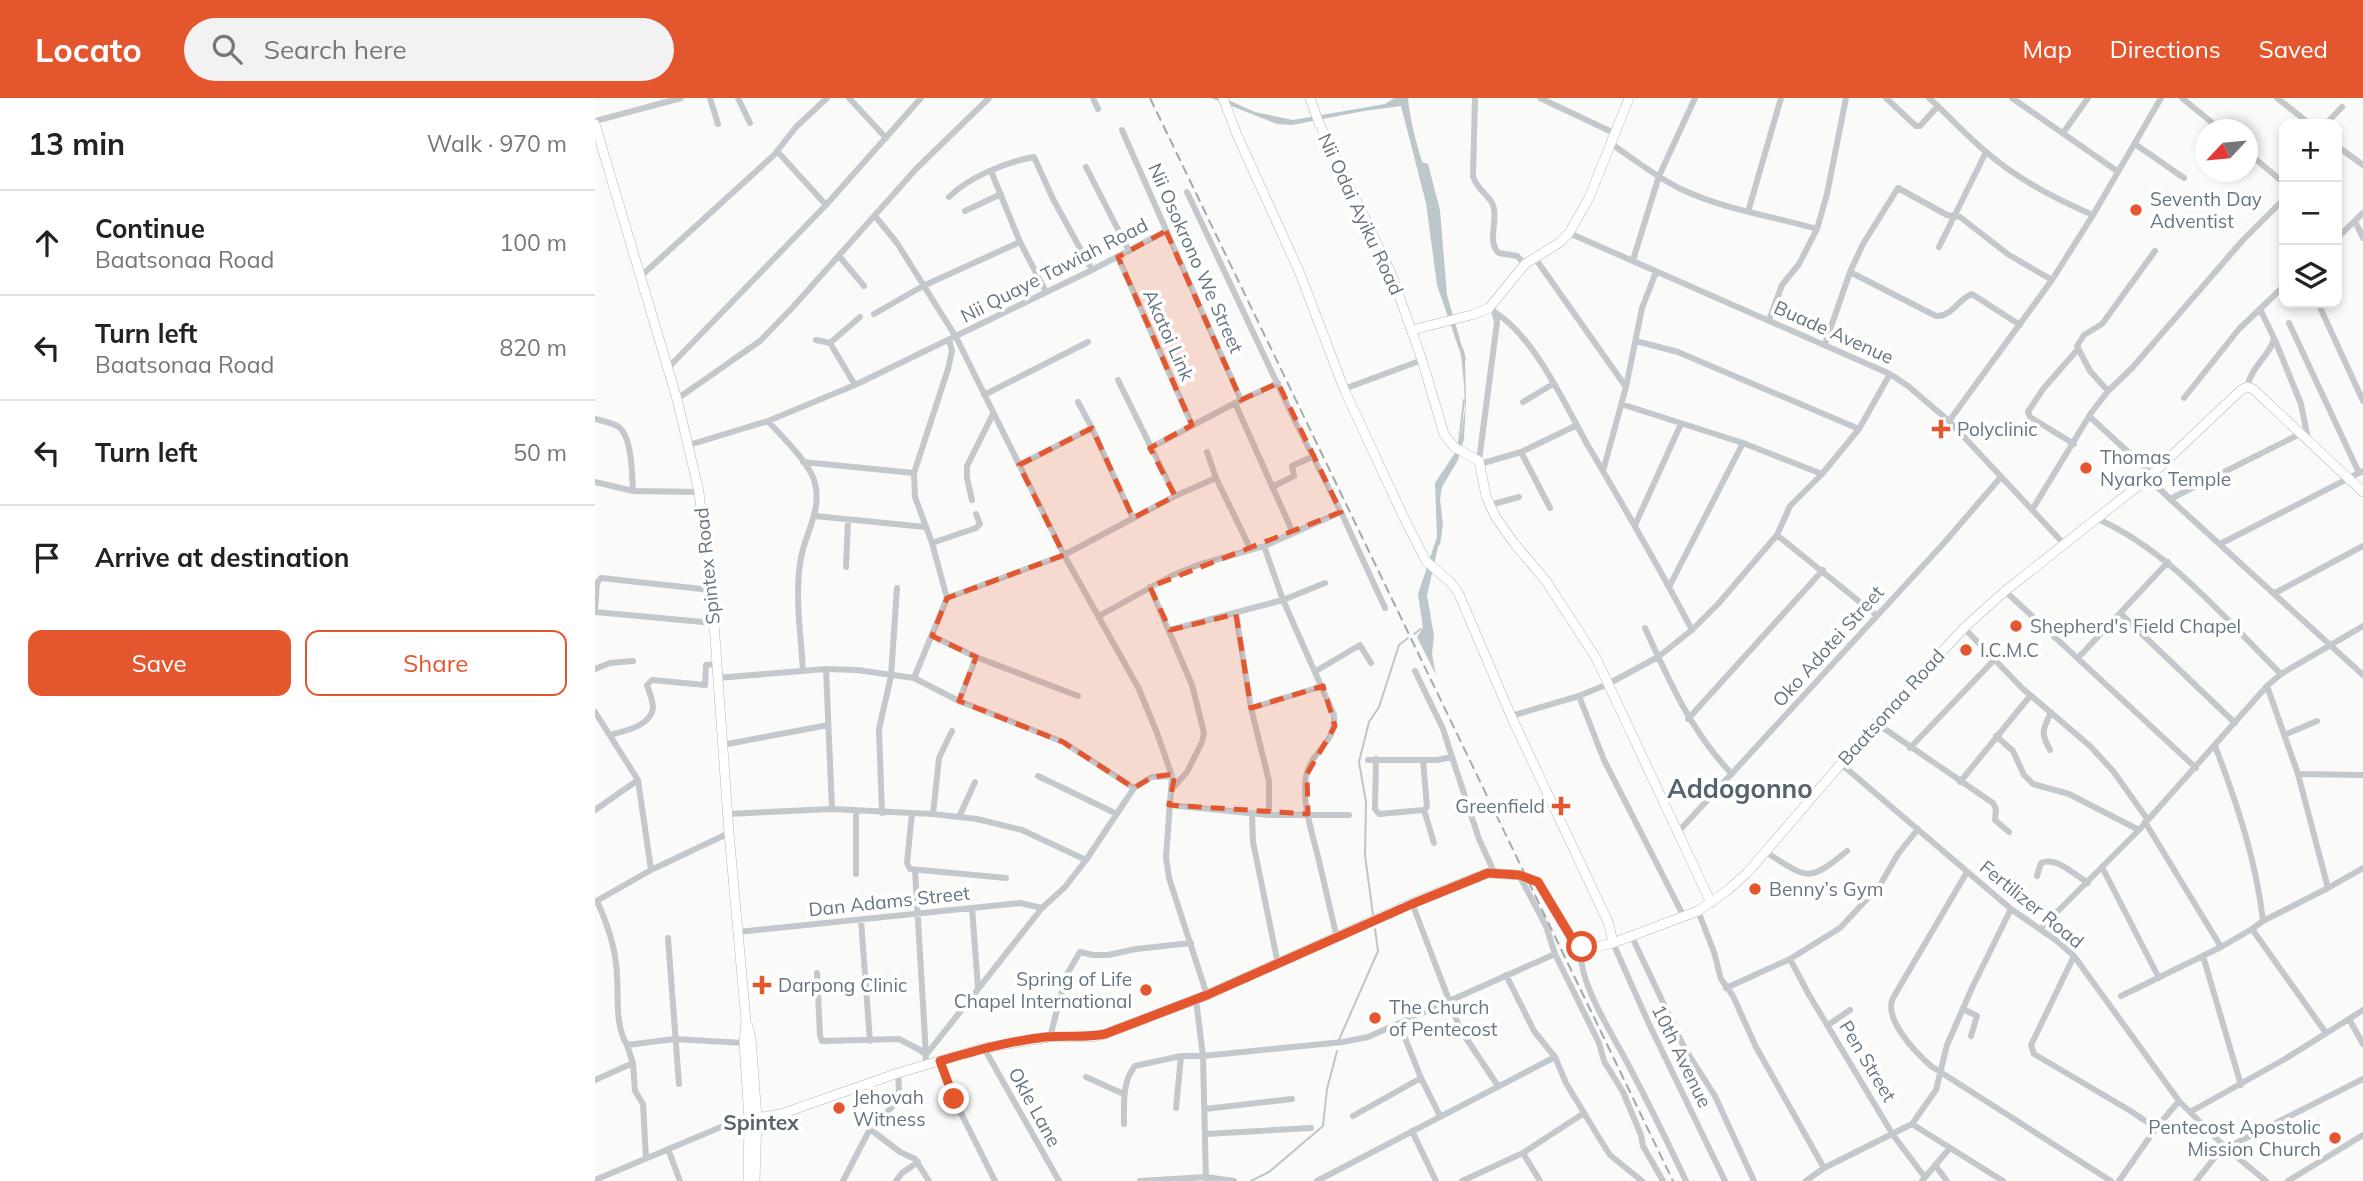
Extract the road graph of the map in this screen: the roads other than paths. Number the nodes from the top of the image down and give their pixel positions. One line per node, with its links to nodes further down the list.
1 (681, 98): 23 (street)
2 (710, 98): 33 (street)
3 (738, 98): 32 (street)
4 (827, 98): 40 (street)
5 (849, 98): 36 (street)
6 (922, 98): 36 (street)
7 (989, 98): 59 (street)
8 (1093, 98): 27 (street)
9 (1310, 98): 93 (street, Nii Odai Ayiku Road)
10 (1475, 98): 75 (street)
11 (1629, 98): 37 (street)
12 (1695, 98): 47 (street)
13 (1781, 98): 56 (street)
14 (1846, 98): 62 (street)
15 (1885, 98): 25 (street)
16 (1929, 98): 25 (street)
17 (2012, 98): 35 (street)
18 (2088, 98): 35 (street)
19 (2161, 98): 38 (street)
20 (2182, 98): 28 (street)
21 (2277, 98): 29 (street)
22 (1545, 99): 37 (street)
23 (661, 101): 31 (street)
24 (1224, 101): 111 (street)
25 (1938, 106): 41 (street)
26 (2342, 107): 30 (street)
27 (1098, 109)
28 (2208, 119)
29 (2304, 119)
30 (2331, 119)
31 (595, 122): 79 (street, Spintex Road)
32 (750, 122)
33 (718, 124)
34 (1122, 130): 63 (street, Nii Osokrono We Street)
35 (2063, 133): 46 (street)
36 (886, 138): 54 (street)
37 (1612, 138): 47 (street); 64 (street)
38 (2134, 144): 46 (street); 48 (street)
39 (2342, 150): 43 (street)
40 (777, 151): 54 (street); 79 (street)
41 (1986, 152): 58 (street); 60 (street)
42 (2258, 161): 49 (street)
43 (2363, 165)
44 (1086, 167): 69 (street)
45 (991, 171): 51 (street); 52 (street); 76 (street)
46 (2117, 171): 58 (street)
47 (1659, 176): 56 (street); 74 (street)
48 (2184, 178)
49 (2283, 182)
50 (1187, 192): 106 (street)
51 (1001, 194): 55 (street); 67 (street)
52 (949, 197)
53 (2279, 203): 112 (street)
54 (826, 205): 103 (street)
55 (965, 211)
56 (1748, 212): 62 (street)
57 (2363, 213): 61 (street)
58 (2093, 215): 80 (street)
59 (875, 216): 71 (street); 82 (street)
60 (1953, 216): 68 (street); 78 (street); 80 (street)
61 (2355, 221): 65 (street); 66 (street)
62 (1817, 229): 90 (street)
63 (1166, 231): 69 (street, Nii Quaye Tawiah Road); 116 (street, Nii Osokrono We Street)
64 (1569, 233): 73 (street); 74 (street, Buade Avenue)
65 (2342, 233)
66 (2363, 238)
67 (1020, 242): 82 (street); 84 (street)
68 (1939, 247)
69 (1129, 251): 72 (street, Nii Quaye Tawiah Road)
70 (2155, 251): 101 (street)
71 (839, 257): 81 (street); 115 (street)
72 (1118, 257): 76 (street, Nii Quaye Tawiah Road); 127 (street, Akatoi Link)
73 (1535, 258): 75 (street); 109 (street)
74 (1633, 260): 77 (street, Buade Avenue)
75 (1525, 264): 87 (street)
76 (1092, 270): 84 (street, Nii Quaye Tawiah Road)
77 (1656, 272): 90 (street, Buade Avenue); 97 (street)
78 (1850, 272): 92 (street); 100 (street)
79 (641, 276): 103 (street, Spintex Road)
80 (2052, 280): 92 (street)
81 (864, 286)
82 (923, 286): 88 (street); 95 (street)
83 (2279, 291): 86 (street)
84 (1046, 292): 95 (street, Nii Quaye Tawiah Road)
85 (2320, 308): 117 (street)
86 (2260, 309): 94 (street); 114 (street)
87 (1494, 310): 93 (street); 107 (street); 140 (street)
88 (874, 314)
89 (860, 317): 99 (street)
90 (1769, 320): 100 (street, Buade Avenue)
91 (2289, 323): 143 (street)
92 (2020, 326): 125 (street)
93 (1412, 330): 102 (street, Nii Odai Ayiku Road)
94 (2274, 338): 110 (street); 131 (street)
95 (952, 339): 108 (street, Nii Quaye Tawiah Road); 113 (street); 144 (street)
96 (816, 340): 99 (street)
97 (1636, 341): 109 (street); 130 (street)
98 (1088, 342): 113 (street)
99 (830, 343): 108 (street)
100 (1825, 344): 104 (street, Buade Avenue)
101 (2078, 349): 112 (street); 133 (street)
102 (1422, 360): 111 (street); 140 (street, Nii Odai Ayiku Road)
103 (668, 369): 115 (street, Spintex Road)
104 (1890, 374): 125 (street, Buade Avenue); 130 (street)
105 (1118, 380): 135 (street)
106 (1278, 383): 116 (street); 138 (street)
107 (1553, 384): 119 (street); 128 (street)
108 (855, 385): 124 (street, Nii Quaye Tawiah Road)
109 (1626, 387): 120 (street)
110 (2247, 387): 131 (street); 146 (street, Baatsonaa Road)
111 (1344, 389): 232 (street)
112 (2108, 391): 122 (street)
113 (984, 395): 121 (street)
114 (2184, 398)
115 (677, 399): 134 (street, Spintex Road)
116 (1238, 401): 127 (street); 151 (street, Nii Osokrono We Street)
117 (2363, 401)
118 (1077, 402): 129 (street)
119 (1523, 402)
120 (1621, 404): 126 (street); 142 (street)
121 (993, 414): 141 (street); 158 (street)
122 (2089, 416): 133 (street); 146 (street)
123 (595, 419): 152 (street)
124 (768, 421): 134 (street, Nii Quaye Tawiah Road); 139 (street)
125 (1949, 421): 148 (street, Buade Avenue)
126 (1681, 424): 132 (street); 168 (street)
127 (1192, 425): 135 (street)
128 (1577, 425): 137 (street); 142 (street)
129 (1092, 428): 141 (street); 165 (street)
130 (1859, 429): 145 (street)
131 (2304, 437): 149 (street); 157 (street)
132 (1743, 443): 145 (street); 184 (street)
133 (2074, 444): 161 (street)
134 (689, 445): 153 (street, Spintex Road)
135 (1150, 448): 155 (street)
136 (1207, 452): 147 (street)
137 (1521, 452): 140 (street); 160 (street)
138 (1314, 456): 151 (street); 162 (street)
139 (803, 462): 144 (street); 164 (street)
140 (1480, 463): 159 (street)
141 (1019, 466): 178 (street)
142 (1603, 471): 168 (street)
143 (2361, 472): 149 (street)
144 (914, 473): 169 (street)
145 (1822, 474): 171 (street)
146 (2150, 476): 157 (street); 166 (street, Baatsonaa Road)
147 (1216, 478): 155 (street); 177 (street)
148 (2000, 478): 161 (street, Buade Avenue); 195 (street, Oko Adotei Street)
149 (2348, 478): 154 (street); 173 (street)
150 (595, 482): 152 (street)
151 (1272, 486): 170 (street, Nii Osokrono We Street)
152 (633, 491): 153 (street)
153 (699, 492): 186 (street, Spintex Road)
154 (2363, 492)
155 (1175, 496): 165 (street)
156 (1519, 497): 159 (street)
157 (2170, 499): 173 (street)
158 (972, 500)
159 (1490, 505): 222 (street)
160 (1550, 508)
161 (2032, 510): 174 (street, Buade Avenue)
162 (1341, 512): 170 (street); 191 (street)
163 (976, 514): 172 (street)
164 (815, 516): 167 (street); 214 (street)
165 (1133, 519): 178 (street)
166 (2098, 519): 174 (street, Baatsonaa Road); 179 (street)
167 (848, 520): 169 (street); 180 (street)
168 (1635, 525): 184 (street)
169 (925, 527): 172 (street)
170 (1293, 533): 175 (street)
171 (1777, 536): 181 (street); 202 (street)
172 (932, 543): 189 (street)
173 (2220, 544): 188 (street)
174 (2065, 545): 187 (street, Baatsonaa Road)
175 (1264, 546): 177 (street); 190 (street)
176 (2363, 546): 188 (street)
177 (1251, 550): 183 (street)
178 (1064, 555): 189 (street); 196 (street)
179 (2168, 562): 193 (street); 217 (street)
180 (846, 567)
181 (1823, 570): 195 (street); 233 (street)
182 (1325, 583): 190 (street)
183 (1150, 587): 196 (street); 201 (street)
184 (1669, 587): 202 (street)
185 (897, 588): 219 (street)
186 (711, 590): 192 (street); 197 (street, Spintex Road)
187 (2005, 591): 200 (street, Baatsonaa Road); 207 (street)
188 (2276, 593): 204 (street)
189 (947, 598): 203 (street)
190 (1283, 600): 194 (street); 215 (street)
191 (1385, 608)
192 (595, 612): 197 (street)
193 (2120, 613): 207 (street); 236 (street)
194 (1236, 614): 201 (street); 229 (street)
195 (1876, 615): 250 (street, Oko Adotei Street)
196 (1098, 616): 253 (street)
197 (714, 623): 211 (street, Spintex Road)
198 (2363, 626): 204 (street)
199 (1645, 628): 206 (street)
200 (1964, 628): 208 (street); 235 (street, Baatsonaa Road)
201 (1170, 630): 259 (street)
202 (1692, 630): 206 (street)
203 (932, 636): 205 (street); 221 (street)
204 (2330, 644): 217 (street); 218 (street)
205 (976, 657): 225 (street); 228 (street)
206 (1658, 657): 222 (street); 233 (street)
207 (2078, 658): 249 (street)
208 (1994, 660): 227 (street); 244 (street)
209 (633, 661): 212 (street)
210 (1371, 663): 215 (street)
211 (716, 664): 220 (street, Spintex Road); 239 (street)
212 (595, 669)
213 (826, 669): 214 (street); 219 (street); 237 (street)
214 (803, 671): 220 (street)
215 (1316, 671): 223 (street)
216 (1415, 671): 246 (street)
217 (2281, 674): 224 (street)
218 (2363, 675)
219 (891, 676): 221 (street); 265 (street)
220 (717, 678): 242 (street, Spintex Road)
221 (914, 678): 228 (street)
222 (1608, 684): 226 (street); 278 (street)
223 (1323, 686): 229 (street); 271 (street)
224 (2267, 686): 236 (street); 240 (street)
225 (1078, 696)
226 (1579, 696): 232 (street); 305 (street)
227 (2030, 696): 231 (street); 241 (street)
228 (959, 701): 258 (street)
229 (1251, 708): 272 (street)
230 (595, 712): 239 (street)
231 (2051, 712): 245 (street); 275 (street)
232 (1511, 716): 315 (street)
233 (1688, 719): 250 (street)
234 (2317, 721): 240 (street)
235 (1876, 723): 244 (street); 248 (street, Baatsonaa Road)
236 (2235, 723): 243 (street)
237 (828, 725): 242 (street); 261 (street)
238 (952, 732): 269 (street)
239 (610, 735): 255 (street)
240 (2284, 735): 251 (street)
241 (1996, 736): 257 (street); 277 (street)
242 (722, 745): 268 (street, Spintex Road)
243 (2215, 746): 249 (street); 307 (street)
244 (1910, 748): 257 (street)
245 (2050, 750)
246 (1452, 757): 247 (street); 289 (street)
247 (1423, 760): 263 (street); 263 (street)
248 (1840, 763): 276 (street, Fertilizer Road); 283 (street, Baatsonaa Road)
249 (2196, 768): 275 (street)
250 (1732, 774): 278 (street, Oko Adotei Street)
251 (2298, 774): 254 (street); 296 (street)
252 (1038, 776): 270 (street)
253 (1172, 776): 258 (street); 259 (street)
254 (2363, 776)
255 (638, 780): 262 (street); 287 (street)
256 (975, 782): 274 (street)
257 (1960, 782): 279 (street)
258 (1133, 788): 270 (street)
259 (1172, 789): 260 (street)
260 (1169, 804): 267 (street); 314 (street)
261 (832, 809): 264 (street); 268 (street)
262 (595, 810)
263 (1424, 810): 281 (street)
264 (856, 811): 265 (street); 291 (street)
265 (882, 813): 266 (street)
266 (912, 813): 269 (street); 288 (street)
267 (1252, 813): 272 (street); 322 (street)
268 (728, 814): 280 (street, Spintex Road)
269 (933, 814): 274 (street)
270 (1117, 814): 284 (street)
271 (1308, 814): 272 (street); 273 (street); 313 (street)
272 (1269, 815)
273 (1349, 815)
274 (959, 817): 284 (street)
275 (2147, 821): 277 (street); 317 (street)
276 (1918, 829): 290 (street, Fertilizer Road); 321 (street)
277 (2139, 830): 285 (street)
278 (1678, 832): 298 (street)
279 (2009, 832)
280 (729, 833): 287 (street); 310 (street, Spintex Road)
281 (1434, 844)
282 (1847, 851): 283 (street)
283 (1766, 852): 298 (street, Baatsonaa Road)
284 (1086, 860): 301 (street)
285 (2102, 867): 295 (street); 325 (street)
286 (2363, 868): 296 (street)
287 (651, 870): 297 (street)
288 (915, 870): 294 (street); 304 (street)
289 (1494, 872): 292 (street); 299 (street)
290 (1967, 872): 302 (street, Fertilizer Road); 354 (street)
291 (856, 874)
292 (1519, 875): 316 (street); 318 (street)
293 (2037, 876): 295 (street)
294 (1006, 878)
295 (2088, 883): 308 (street)
296 (2328, 888): 307 (street)
297 (596, 902): 346 (street)
298 (1711, 903): 303 (street, Baatsonaa Road)
299 (1412, 904): 313 (street); 330 (street)
300 (972, 908): 301 (street, Dan Adams Street); 304 (street, Dan Adams Street); 326 (street)
301 (1042, 908): 326 (street)
302 (2011, 909): 308 (street, Fertilizer Road); 332 (street)
303 (1698, 911): 305 (street, Baatsonaa Road); 327 (street)
304 (918, 914): 306 (street, Dan Adams Street); 351 (street)
305 (1684, 917): 311 (street, Baatsonaa Road)
306 (861, 920): 310 (street, Dan Adams Street); 343 (street)
307 (2263, 921): 309 (street)
308 (2040, 929): 319 (street, Fertilizer Road)
309 (2252, 929): 317 (street); 339 (street)
310 (738, 932): 336 (street, Spintex Road)
311 (1632, 937): 315 (street, Baatsonaa Road); 412 (street)
312 (668, 938): 342 (street)
313 (1337, 938): 322 (street)
314 (1191, 943): 328 (street); 341 (street)
315 (1613, 943): 316 (street, Baatsonaa Road); 411 (street, 10th Avenue)
316 (1582, 947): 410 (street)
317 (2221, 947): 320 (street)
318 (1555, 954): 324 (street); 409 (street)
319 (2074, 956): 365 (street, Fertilizer Road); 376 (street)
320 (2203, 956): 325 (street); 361 (street)
321 (1790, 959): 327 (street); 338 (street, Pen Street)
322 (1278, 964): 328 (street)
323 (817, 973): 343 (street)
324 (1506, 975): 330 (street); 350 (street)
325 (2159, 978): 329 (street)
326 (978, 988): 351 (street)
327 (1726, 988): 389 (street)
328 (1207, 995): 331 (street)
329 (2122, 996)
330 (1450, 999): 337 (street); 362 (street)
331 (1196, 1000): 341 (street); 349 (street)
332 (1963, 1009): 340 (street); 354 (street)
333 (1850, 1010): 338 (street)
334 (2363, 1010): 335 (street)
335 (2349, 1019): 339 (street); 345 (street)
336 (746, 1021): 344 (street, Spintex Road); 372 (street, Spintex Road)
337 (1399, 1023): 349 (street); 357 (street)
338 (1828, 1025): 380 (street, Pen Street)
339 (2326, 1033): 361 (street)
340 (1971, 1036)
341 (1050, 1037): 347 (street)
342 (674, 1039): 344 (street); 346 (street); 360 (street)
343 (870, 1041): 351 (street)
344 (744, 1043): 372 (street, Spintex Road)
345 (2363, 1044)
346 (627, 1045): 353 (street)
347 (984, 1048): 352 (street); 401 (street, Okle Lane)
348 (1181, 1056): 349 (street); 363 (street); 366 (street)
349 (1203, 1056): 367 (street)
350 (1555, 1057): 362 (street); 369 (street)
351 (925, 1060): 352 (street); 355 (street)
352 (940, 1061): 400 (street)
353 (633, 1063): 359 (street); 386 (street)
354 (1940, 1071): 374 (street); 416 (street)
355 (898, 1073): 372 (street); 377 (street)
356 (1086, 1077): 363 (street)
357 (1421, 1078): 370 (street); 371 (street)
358 (2363, 1079): 382 (street)
359 (595, 1080)
360 (679, 1084)
361 (2241, 1085): 368 (street)
362 (1498, 1086): 371 (street)
363 (1124, 1094): 373 (street)
364 (1292, 1099): 367 (street)
365 (2179, 1101): 368 (street, Fertilizer Road); 376 (street)
366 (1176, 1108)
367 (1205, 1109): 379 (street)
368 (2190, 1112): 382 (street, Fertilizer Road)
369 (1584, 1113): 385 (street); 408 (street)
370 (1353, 1116)
371 (1440, 1116): 378 (street)
372 (753, 1119): 383 (street); 395 (street, Spintex Road); 396 (street, Spintex Road)
373 (1124, 1124)
374 (1912, 1124): 380 (street); 384 (street)
375 (1311, 1128): 379 (street)
376 (2156, 1128): 417 (street)
377 (870, 1129): 387 (street); 397 (street)
378 (1412, 1130): 404 (street); 405 (street)
379 (1206, 1133): 391 (street)
380 (1893, 1135): 389 (street); 390 (street, Pen Street)
381 (2363, 1135): 420 (street)
382 (2226, 1148): 418 (street); 419 (street, Fertilizer Road)
383 (668, 1149): 386 (street); 394 (street)
384 (1949, 1149): 388 (street); 415 (street)
385 (1523, 1153): 406 (street); 407 (street)
386 (646, 1158): 392 (street)
387 (918, 1162): 398 (street); 399 (street)
388 (1935, 1165): 390 (street); 414 (street)
389 (1824, 1168): 413 (street)
390 (1923, 1178)
391 (1206, 1179): 393 (street); 403 (street)
392 (595, 1180)
393 (1160, 1180): 402 (street)
394 (680, 1181)
395 (748, 1181)
396 (755, 1181)
397 (843, 1181)
398 (897, 1181)
399 (929, 1181)
400 (995, 1181)
401 (1059, 1181)
402 (1140, 1181)
403 (1234, 1181)
404 (1317, 1181)
405 (1436, 1181)
406 (1462, 1181)
407 (1540, 1181)
408 (1642, 1181)
409 (1663, 1181)
410 (1685, 1181)
411 (1725, 1181)
412 (1754, 1181)
413 (1806, 1181)
414 (1947, 1181)
415 (2003, 1181)
416 (2111, 1181)
417 (2119, 1181)
418 (2196, 1181)
419 (2266, 1181)
420 (2289, 1181)

